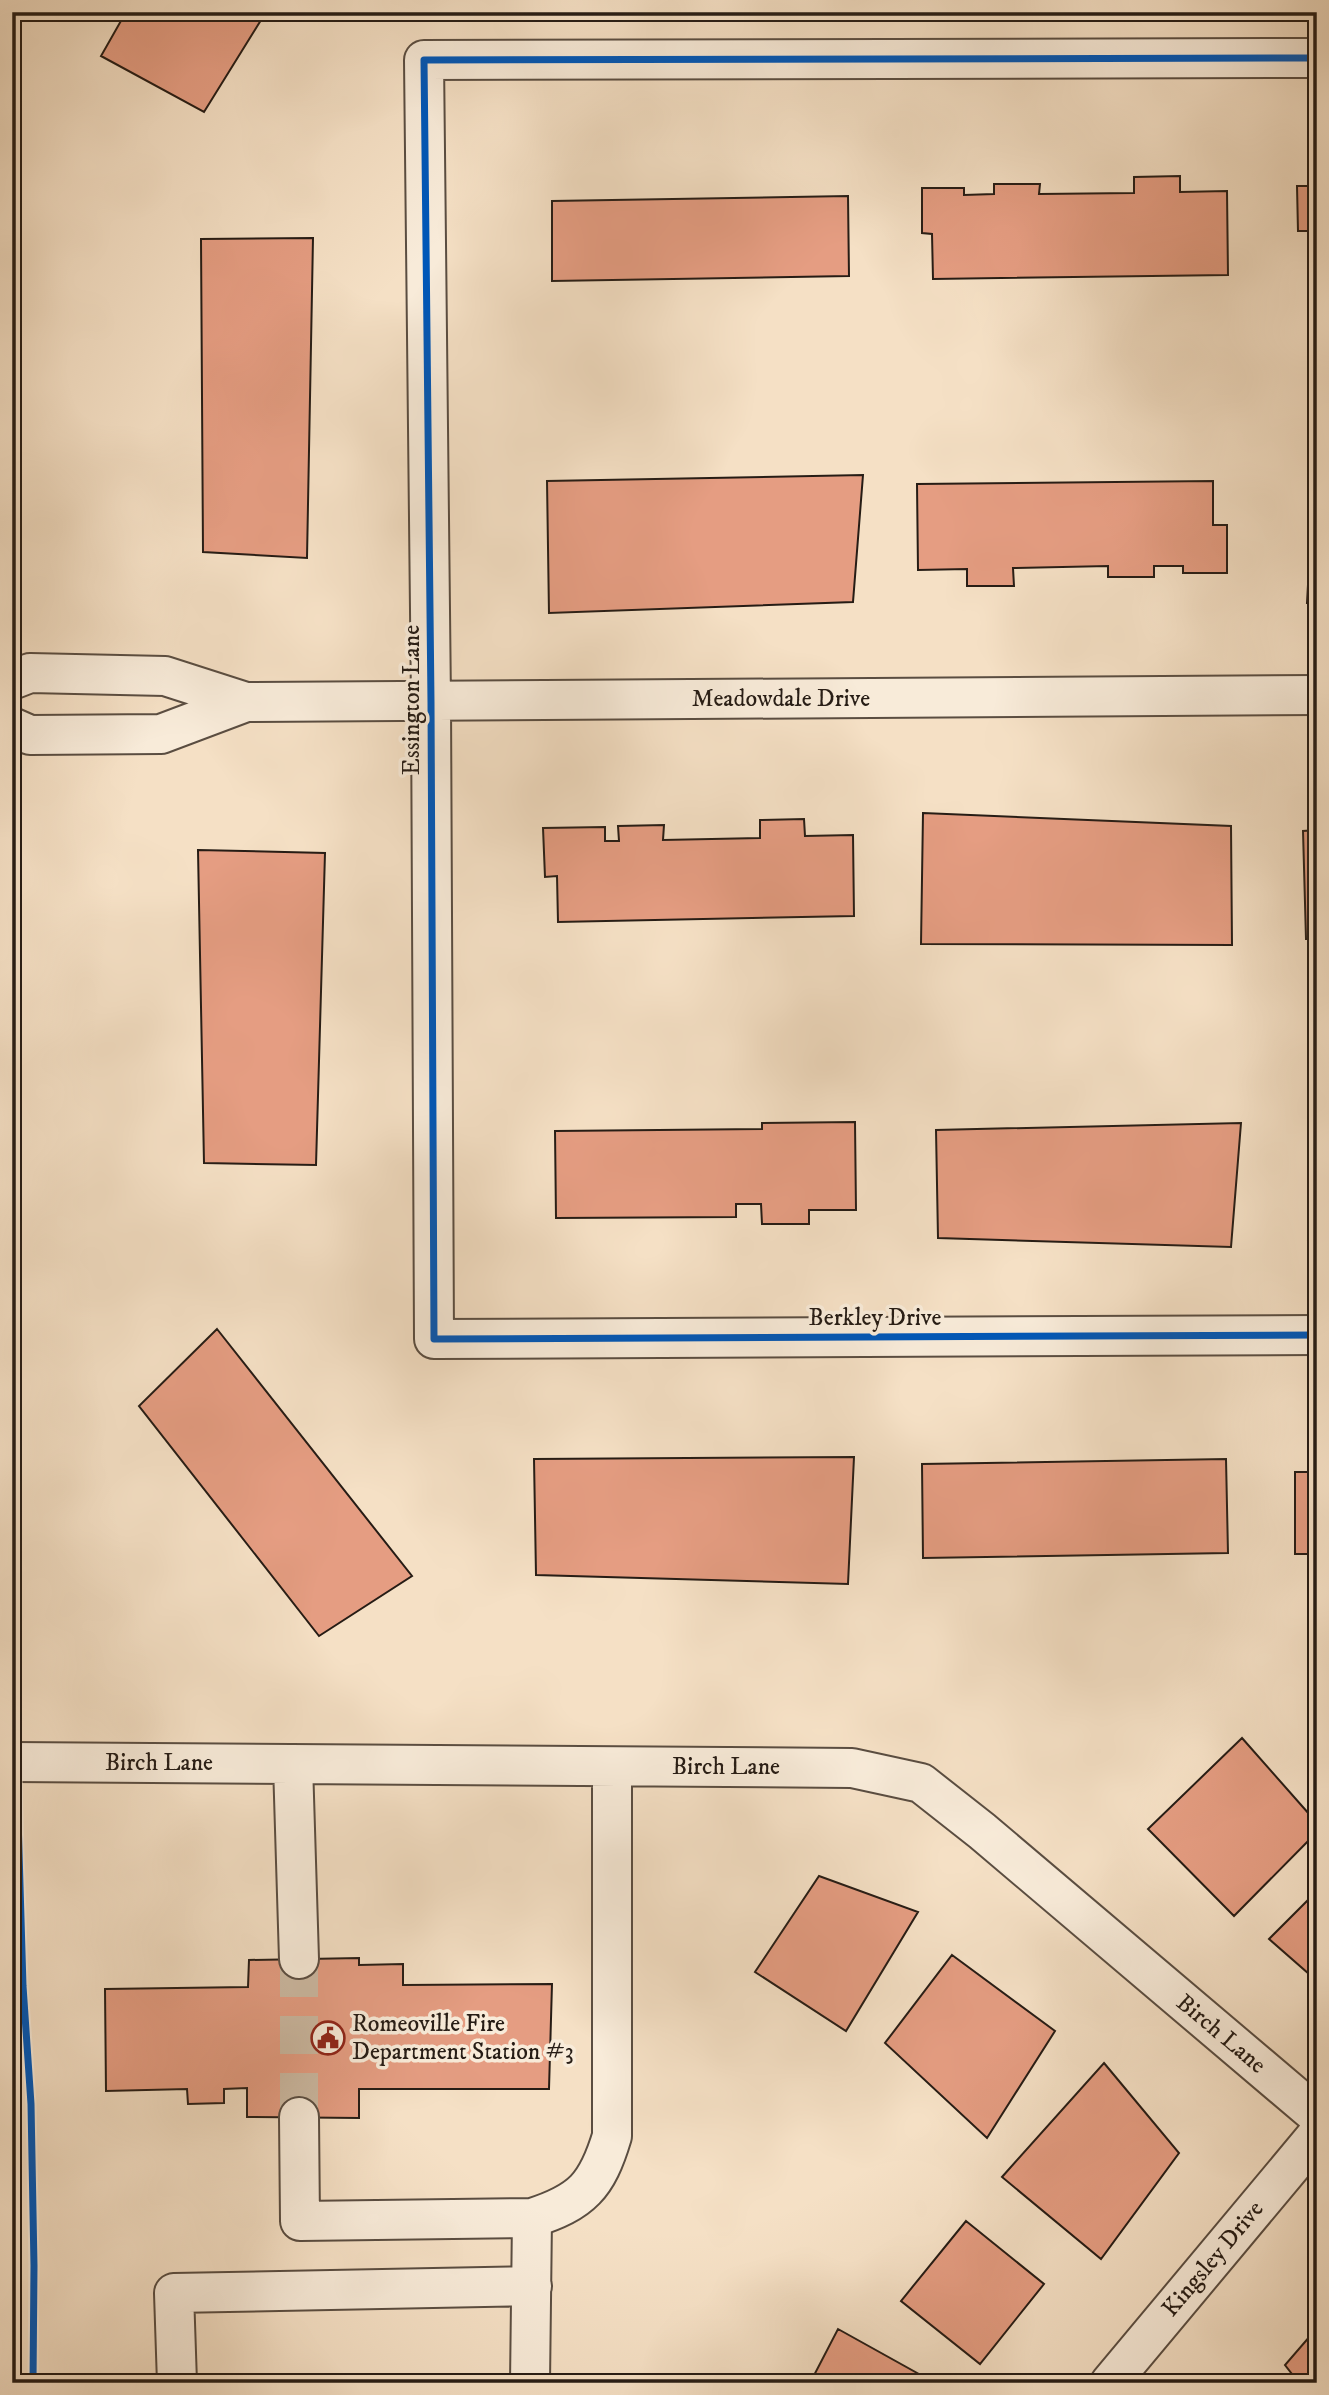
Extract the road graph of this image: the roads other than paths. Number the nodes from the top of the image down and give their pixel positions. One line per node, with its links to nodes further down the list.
1 (1317, 58): 5 (street, Essington Lane)
2 (12, 680): 4 (street, Meadowdale Drive)
3 (1317, 695): 5 (street, Meadowdale Drive)
4 (246, 702): 5 (street, Meadowdale Drive); 6 (street, Meadowdale Drive)
5 (431, 702): 8 (street, Essington Lane)
6 (12, 727)
7 (1317, 1335): 8 (street, Berkley Drive)
8 (434, 1339)
9 (12, 1762): 10 (street, Birch Lane)
10 (293, 1764): 11 (street, Birch Lane); 12 (street)
11 (612, 1767): 13 (street, Birch Lane); 16 (street)
12 (299, 1959)
13 (1317, 2115)
14 (299, 2117): 16 (street)
15 (1317, 2135): 20 (street, Kingsley Drive)
16 (532, 2218): 17 (street)
17 (532, 2286): 18 (street); 19 (street)
18 (177, 2383)
19 (530, 2383)
20 (1110, 2383)

